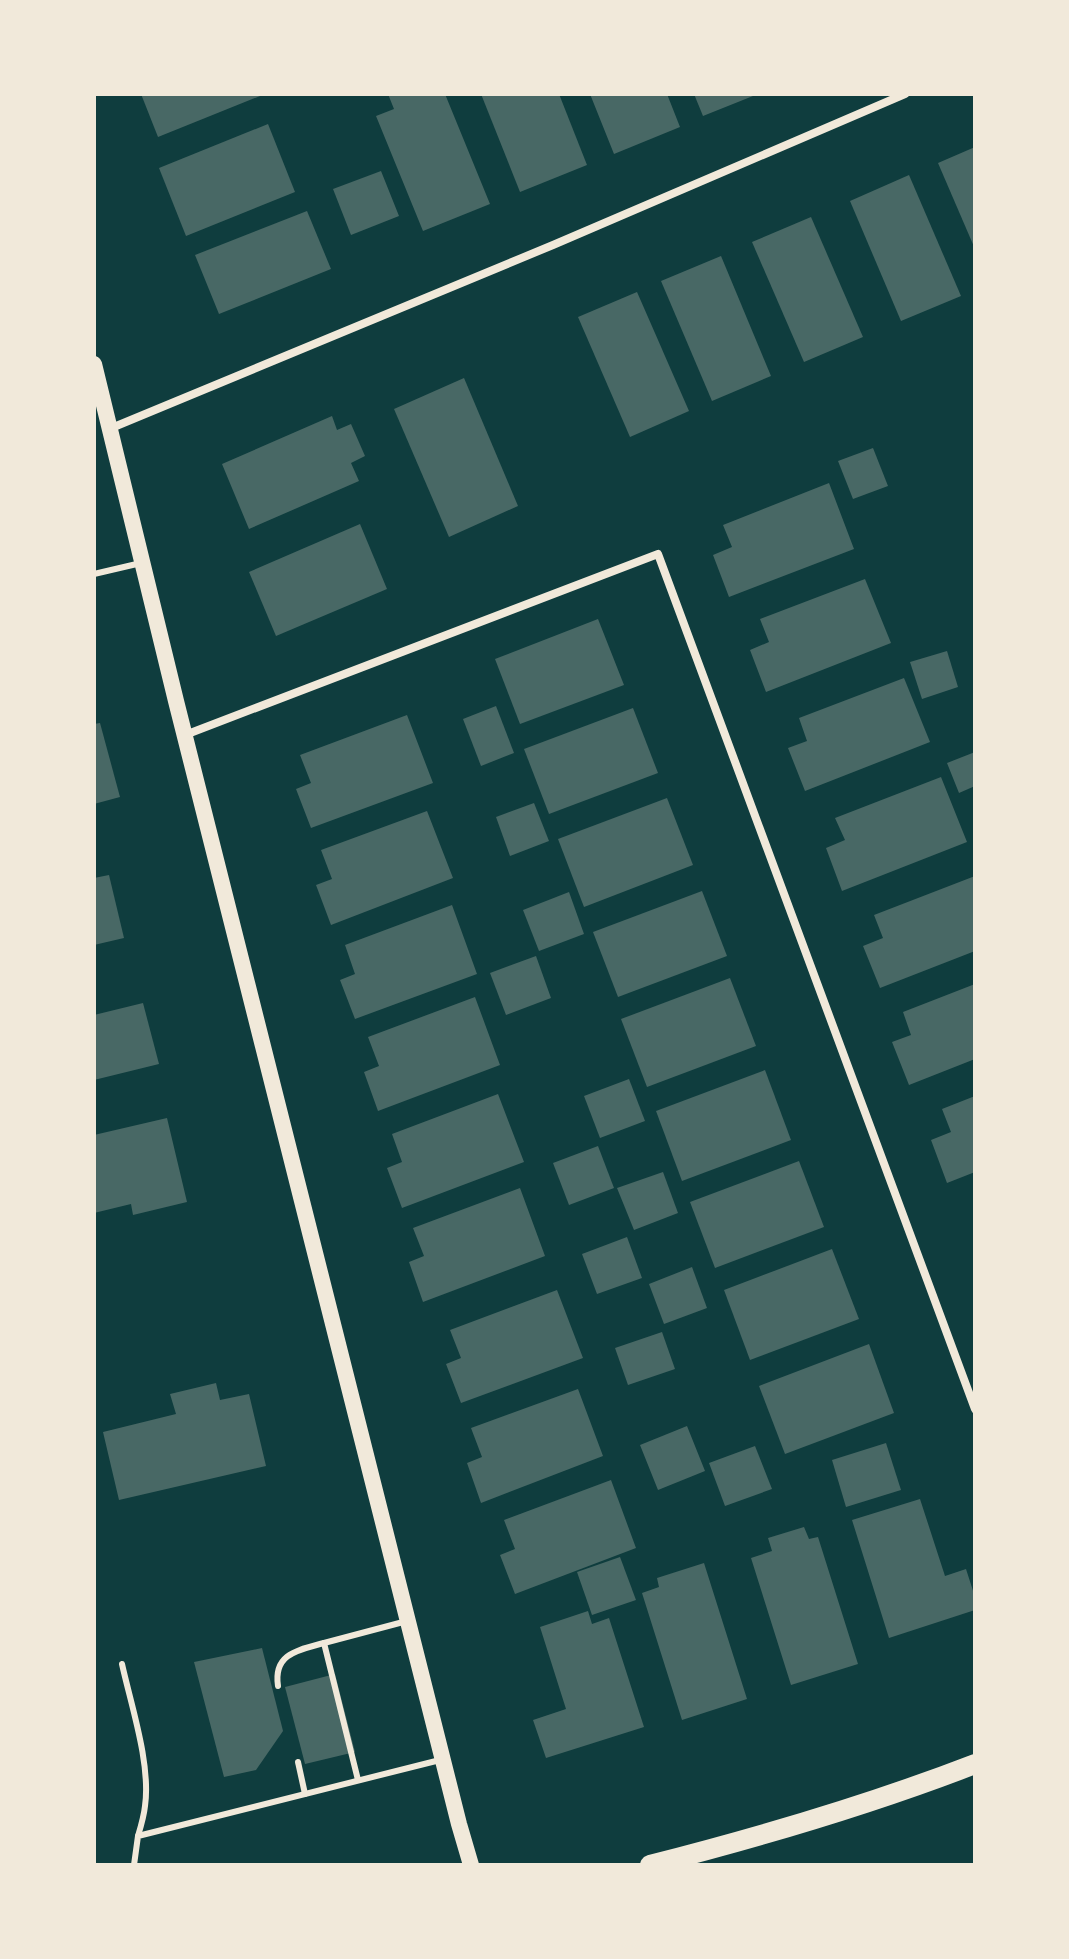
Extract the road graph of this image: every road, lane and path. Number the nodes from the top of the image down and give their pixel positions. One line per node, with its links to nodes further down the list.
1 (905, 94): 3 (street)
2 (94, 364): 3 (main road)
3 (109, 429): 4 (main road)
4 (142, 562): 5 (lane); 6 (main road)
5 (94, 574)
6 (185, 735): 7 (street); 8 (main road)
7 (975, 1409)
8 (408, 1621): 9 (lane); 12 (main road)
9 (324, 1643): 11 (lane); 15 (lane)
10 (122, 1664): 17 (lane)
11 (278, 1686)
12 (443, 1759): 15 (lane); 19 (main road)
13 (298, 1762): 16 (lane)
14 (975, 1764): 20 (main road)
15 (358, 1780): 16 (lane)
16 (305, 1794): 17 (lane)
17 (138, 1836): 18 (lane)
18 (134, 1865)
19 (471, 1865)
20 (650, 1865)

